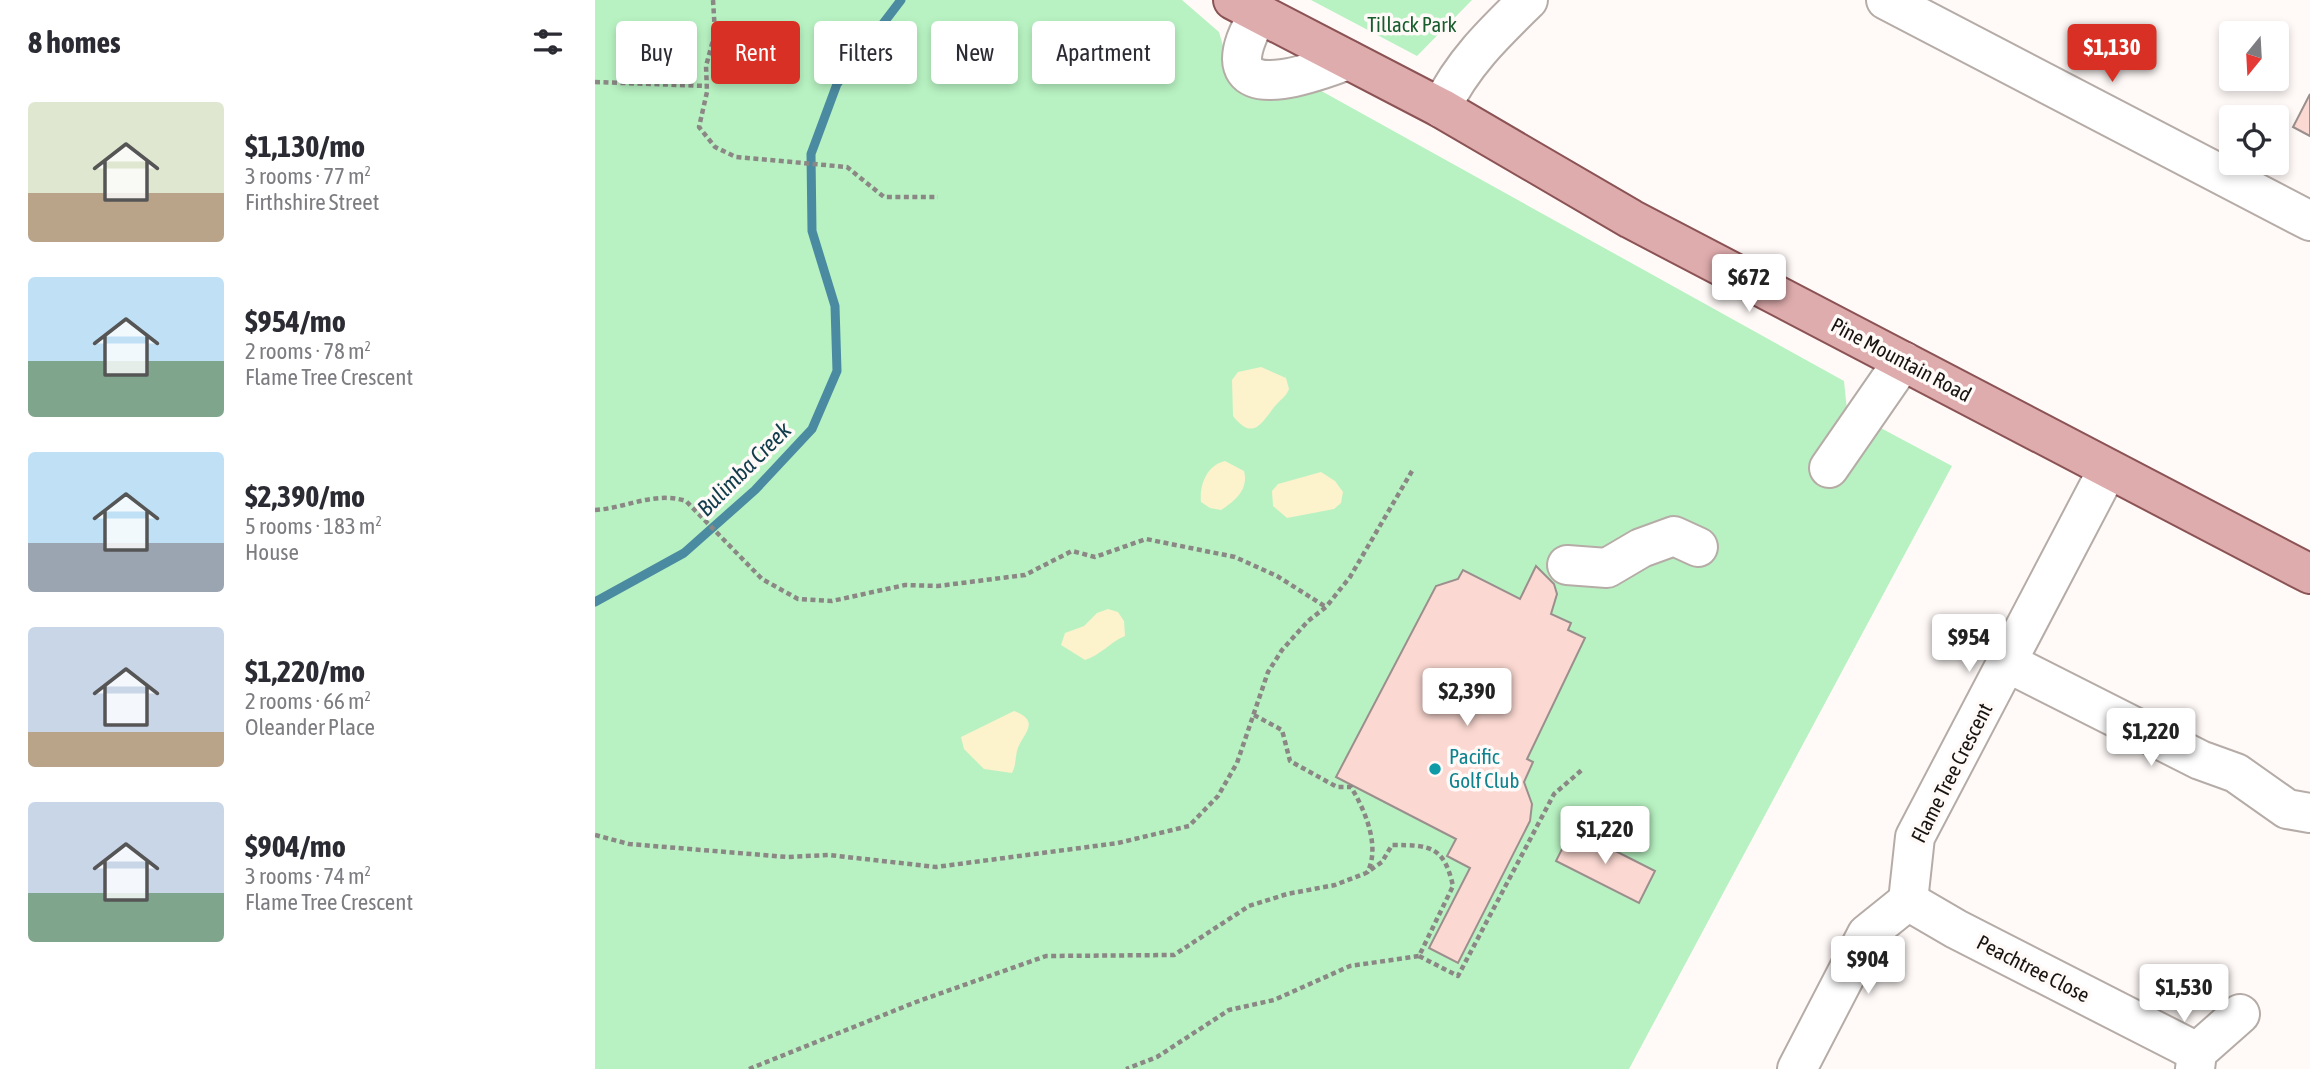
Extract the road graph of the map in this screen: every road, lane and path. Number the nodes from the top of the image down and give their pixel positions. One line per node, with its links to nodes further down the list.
1 (713, 0): 7 (path)
2 (1528, 0): 8 (street)
3 (1886, 0): 10 (street)
4 (1246, 6): 5 (main road, Pine Mountain Road); 5 (street, Pine Mountain Road)
5 (1348, 60): 8 (main road, Pine Mountain Road)
6 (595, 82): 7 (path)
7 (707, 86): 9 (path)
8 (1441, 108): 11 (main road, Pine Mountain Road)
9 (938, 197)
10 (2310, 221)
11 (1903, 361): 12 (street); 13 (main road, Pine Mountain Road)
12 (1829, 468)
13 (2108, 469): 18 (main road, Pine Mountain Road); 20 (street, Flame Tree Crescent)
14 (1412, 471): 19 (path)
15 (595, 510): 19 (path)
16 (1698, 547): 17 (street)
17 (1567, 565)
18 (2305, 567)
19 (1326, 607): 21 (path)
20 (2008, 663): 23 (street); 26 (street, Flame Tree Crescent)
21 (1254, 715): 24 (path); 25 (path)
22 (1583, 769): 27 (path)
23 (2310, 813)
24 (595, 835)
25 (1366, 873): 27 (path); 30 (path)
26 (1908, 901): 29 (street, Peachtree Close); 32 (street)
27 (1419, 956): 31 (path)
28 (2240, 1014): 29 (street, Peachtree Close)
29 (2196, 1061)
30 (749, 1069)
31 (1126, 1069)
32 (1797, 1069)

